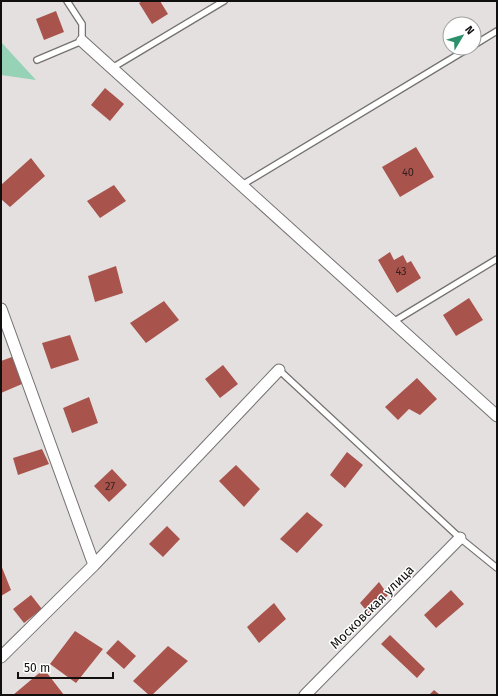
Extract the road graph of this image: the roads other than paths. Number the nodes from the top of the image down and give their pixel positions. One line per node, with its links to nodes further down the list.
1 (67, 1): 5 (lane)
2 (224, 1): 8 (lane)
3 (497, 31): 4 (lane)
4 (482, 40)
5 (82, 41): 7 (lane); 8 (street)
6 (456, 56): 9 (lane)
7 (37, 60)
8 (112, 68): 9 (street)
9 (242, 185): 12 (street)
10 (497, 258): 12 (lane)
11 (1, 309): 16 (street)
12 (392, 322): 14 (street)
13 (280, 370): 15 (lane); 16 (street)
14 (497, 416)
15 (460, 538): 17 (lane); 19 (street, Московская улица)
16 (94, 565): 18 (street)
17 (497, 568)
18 (1, 657)
19 (305, 695)

